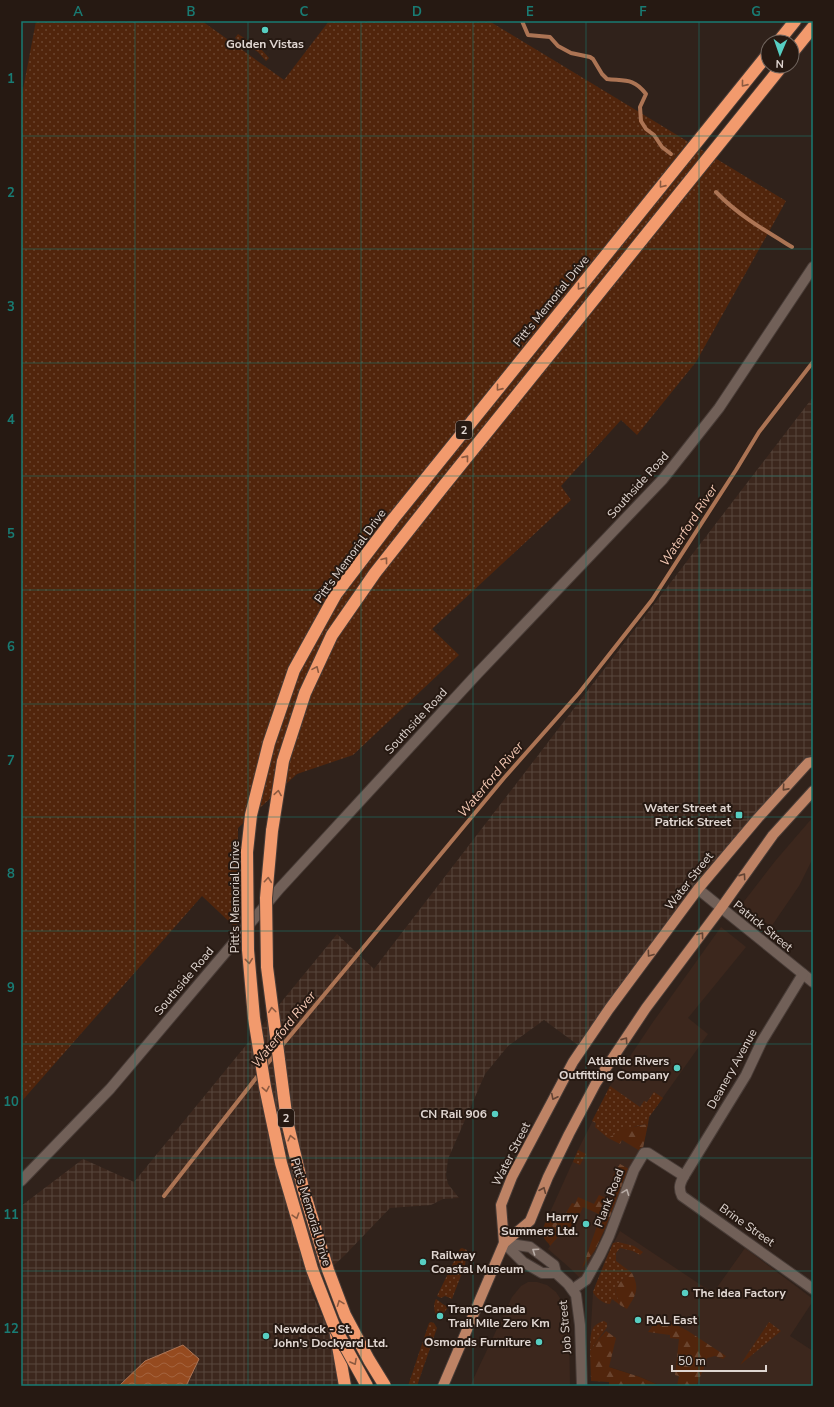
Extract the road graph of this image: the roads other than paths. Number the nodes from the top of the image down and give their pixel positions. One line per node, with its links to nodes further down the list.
1 (794, 21): 3 (highway)
2 (813, 27): 4 (highway)
3 (784, 34)
4 (800, 43)
5 (760, 64): 20 (highway, Pitt's Memorial Drive / 2, one-way to 20, bridge)
6 (776, 74): 23 (highway, Pitt's Memorial Drive / 2, one-way to 6, bridge)
7 (813, 267): 15 (street, Southside Road)
8 (813, 762): 10 (main road, Water Street, one-way to 10)
9 (813, 791): 11 (main road, one-way to 9)
10 (698, 889): 11 (street, Patrick Street); 16 (main road, Water Street, one-way to 16)
11 (721, 908): 12 (street, Patrick Street); 16 (main road, one-way to 11)
12 (803, 974): 13 (street, Patrick Street); 14 (street, Deanery Avenue)
13 (813, 982)
14 (684, 1176): 18 (street, Brine Street); 19 (street, Plank Road, one-way to 14)
15 (21, 1181)
16 (504, 1243): 17 (street); 17 (street, Job Street, one-way to 16); 24 (main road)
17 (556, 1273): 19 (street, Job Street)
18 (813, 1289)
19 (573, 1290): 25 (street, Job Street)
20 (334, 1326): 21 (highway); 22 (highway, Pitt's Memorial Drive / 2, one-way to 22, bridge)
21 (345, 1386)
22 (367, 1386)
23 (386, 1386)
24 (443, 1386)
25 (582, 1386)

